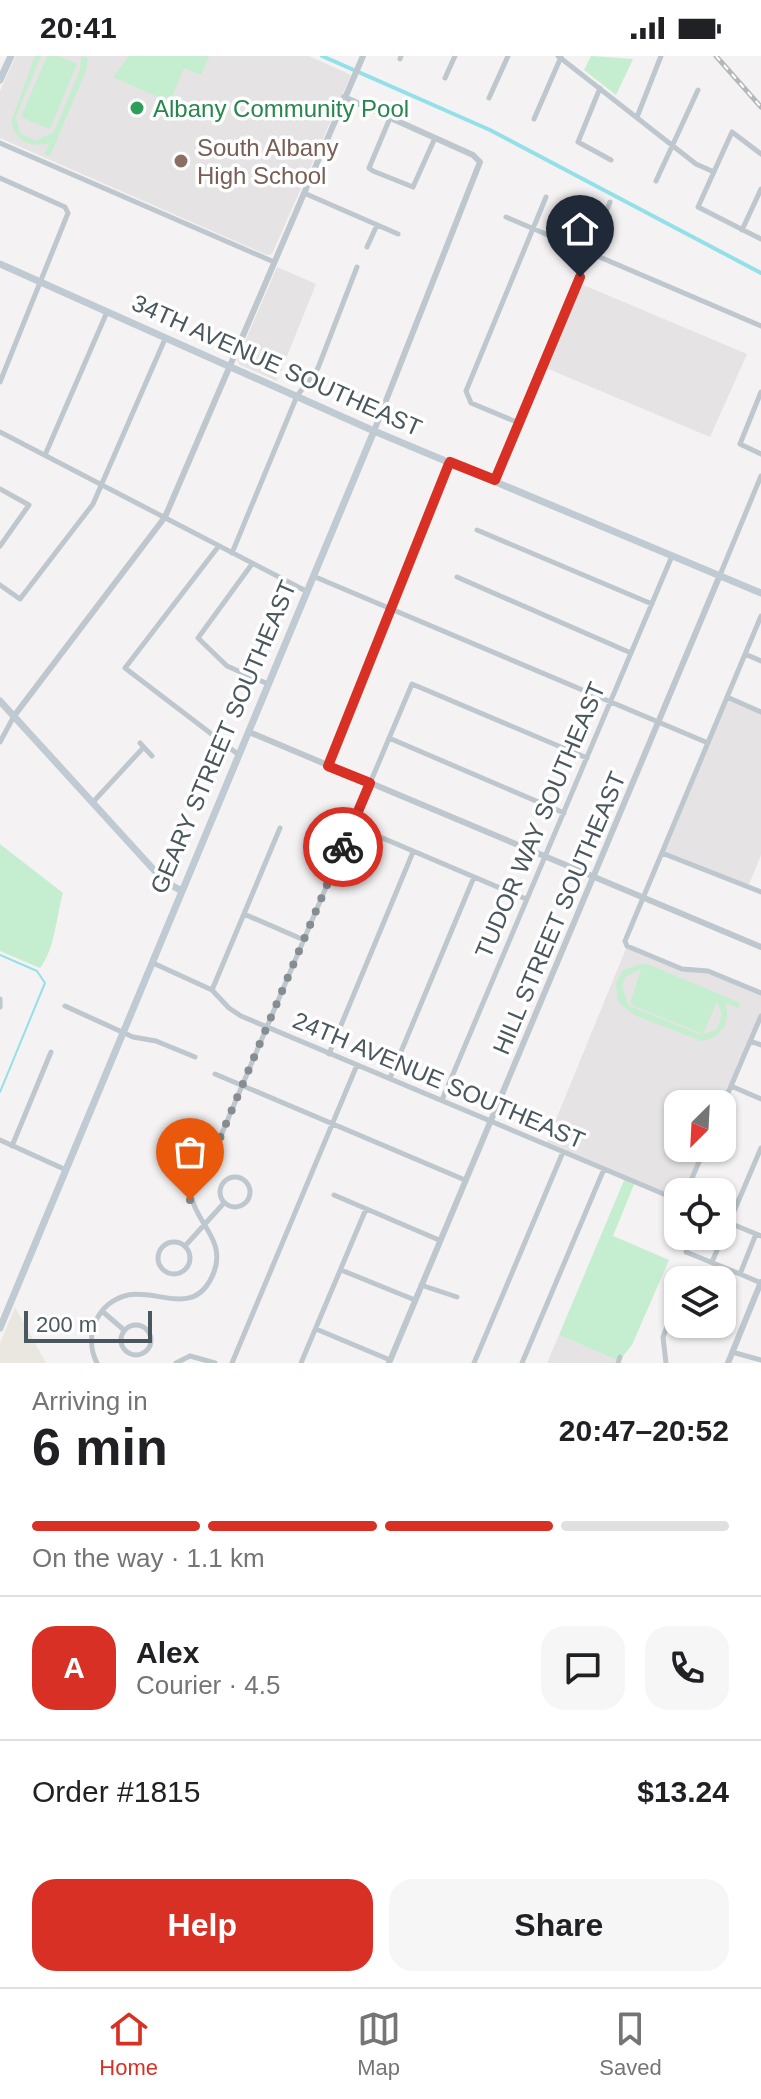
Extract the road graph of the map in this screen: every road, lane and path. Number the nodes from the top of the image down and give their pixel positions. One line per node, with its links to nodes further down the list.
1 (11, 56): 8 (main road)
2 (363, 56): 11 (street)
3 (455, 56): 7 (street)
4 (508, 56): 12 (street)
5 (661, 56): 13 (street)
6 (560, 57): 9 (street); 15 (street)
7 (445, 78)
8 (0, 80)
9 (600, 88): 13 (street); 20 (street)
10 (698, 90): 18 (street)
11 (344, 97): 14 (street); 25 (street)
12 (489, 98)
13 (637, 117): 18 (street)
14 (390, 118): 16 (street); 16 (street)
15 (534, 119)
16 (435, 138): 48 (street, GEARY STREET SOUTHEAST)
17 (0, 143): 36 (street)
18 (673, 146): 21 (street); 23 (street)
19 (761, 154): 21 (street)
20 (611, 160)
21 (714, 172): 31 (street)
22 (0, 178): 39 (street)
23 (656, 181)
24 (761, 189): 31 (street)
25 (303, 192): 29 (street); 36 (street)
26 (546, 197): 30 (street)
27 (610, 202): 35 (street)
28 (506, 217): 30 (street)
29 (377, 225): 32 (street); 34 (street)
30 (532, 229): 35 (street); 47 (street)
31 (742, 230): 33 (street)
32 (398, 234)
33 (761, 239)
34 (367, 247)
35 (589, 253): 41 (street); 47 (street)
36 (274, 262): 43 (street)
37 (0, 264): 39 (main road, 34TH AVENUE SOUTHEAST)
38 (357, 267): 46 (street)
39 (40, 282): 40 (main road, 34TH AVENUE SOUTHEAST); 44 (street)
40 (107, 312): 42 (main road, 34TH AVENUE SOUTHEAST); 51 (street)
41 (761, 326)
42 (165, 339): 43 (main road, 34TH AVENUE SOUTHEAST); 55 (street)
43 (230, 366): 46 (main road, 34TH AVENUE SOUTHEAST); 57 (street)
44 (1, 378)
45 (761, 392): 50 (street)
46 (297, 396): 48 (main road, 34TH AVENUE SOUTHEAST); 61 (street)
47 (519, 423): 54 (street)
48 (374, 431): 52 (main road, 34TH AVENUE SOUTHEAST); 65 (main road, GEARY STREET SOUTHEAST)
49 (0, 432): 51 (street)
50 (761, 454)
51 (45, 455): 55 (street)
52 (450, 462): 54 (main road, 34TH AVENUE SOUTHEAST); 71 (street)
53 (761, 476): 64 (street, HILL STREET SOUTHEAST)
54 (495, 480): 62 (main road, 34TH AVENUE SOUTHEAST)
55 (101, 485): 57 (street); 67 (street)
56 (0, 489): 59 (street)
57 (165, 517): 60 (street); 81 (street)
58 (477, 530): 70 (street)
59 (0, 546)
60 (218, 547): 61 (street); 87 (street)
61 (232, 553): 63 (street)
62 (672, 555): 64 (main road, 34TH AVENUE SOUTHEAST); 70 (street, TUDOR WAY SOUTHEAST)
63 (252, 564): 68 (street); 76 (street)
64 (720, 575): 69 (main road, 34TH AVENUE SOUTHEAST); 82 (street, HILL STREET SOUTHEAST)
65 (313, 576): 68 (main road, GEARY STREET SOUTHEAST); 71 (street)
66 (457, 577): 73 (street)
67 (0, 585)
68 (306, 591): 76 (main road, GEARY STREET SOUTHEAST)
69 (761, 593)
70 (652, 604): 73 (street, TUDOR WAY SOUTHEAST)
71 (391, 609): 79 (street); 90 (street)
72 (761, 616): 74 (street)
73 (631, 653): 79 (street, TUDOR WAY SOUTHEAST)
74 (745, 654): 75 (street); 77 (street)
75 (761, 661)
76 (268, 684): 83 (main road, GEARY STREET SOUTHEAST)
77 (727, 697): 80 (street); 86 (street)
78 (0, 701): 81 (main road)
79 (610, 703): 82 (street); 89 (street, TUDOR WAY SOUTHEAST)
80 (761, 712)
81 (14, 716): 85 (street); 92 (main road)
82 (658, 722): 86 (street); 100 (street, HILL STREET SOUTHEAST)
83 (249, 732): 87 (main road, GEARY STREET SOUTHEAST); 90 (street)
84 (389, 738): 89 (street); 91 (street); 93 (street)
85 (0, 742)
86 (708, 743): 97 (street)
87 (239, 755): 101 (main road, GEARY STREET SOUTHEAST)
88 (152, 756): 92 (street)
89 (587, 758): 93 (street, TUDOR WAY SOUTHEAST)
90 (328, 766): 91 (street)
91 (370, 783): 94 (street); 98 (street)
92 (94, 801): 101 (main road)
93 (564, 813): 98 (street, TUDOR WAY SOUTHEAST)
94 (352, 825): 96 (street); 106 (street)
95 (280, 828): 105 (street)
96 (413, 852): 99 (street); 120 (street)
97 (662, 853): 102 (street); 103 (street)
98 (543, 856): 100 (street); 104 (street, TUDOR WAY SOUTHEAST)
99 (474, 877): 104 (street); 124 (street)
100 (593, 877): 103 (street); 130 (street, HILL STREET SOUTHEAST)
101 (180, 890): 108 (main road, GEARY STREET SOUTHEAST)
102 (761, 892)
103 (643, 898): 107 (street); 110 (street)
104 (526, 899): 129 (street, TUDOR WAY SOUTHEAST)
105 (244, 914): 106 (street); 109 (street)
106 (304, 940): 115 (street)
107 (761, 947)
108 (150, 962): 109 (street, 24TH AVENUE SOUTHEAST); 116 (main road, GEARY STREET SOUTHEAST)
109 (212, 990): 115 (street, 24TH AVENUE SOUTHEAST)
110 (761, 993)
111 (0, 999): 113 (street)
112 (65, 1006): 116 (street)
113 (0, 1007)
114 (761, 1016): 117 (street)
115 (267, 1027): 120 (street, 24TH AVENUE SOUTHEAST); 125 (street)
116 (121, 1032): 121 (street); 136 (main road, GEARY STREET SOUTHEAST)
117 (750, 1041): 118 (street); 126 (street)
118 (761, 1045)
119 (51, 1052): 133 (street)
120 (329, 1054): 122 (street, 24TH AVENUE SOUTHEAST)
121 (195, 1057)
122 (357, 1065): 124 (street, 24TH AVENUE SOUTHEAST); 131 (street)
123 (215, 1074): 125 (street)
124 (390, 1078): 129 (street, 24TH AVENUE SOUTHEAST)
125 (242, 1086): 131 (street); 144 (street)
126 (731, 1086): 127 (street); 128 (street)
127 (729, 1090)
128 (761, 1099)
129 (442, 1100): 130 (street, 24TH AVENUE SOUTHEAST)
130 (490, 1120): 135 (street, 24TH AVENUE SOUTHEAST); 138 (street, HILL STREET SOUTHEAST)
131 (332, 1124): 138 (street); 170 (street)
132 (0, 1140): 133 (street)
133 (12, 1146): 136 (street)
134 (761, 1148): 142 (street)
135 (563, 1152): 137 (street, 24TH AVENUE SOUTHEAST); 172 (street)
136 (64, 1169): 160 (main road, GEARY STREET SOUTHEAST)
137 (604, 1169): 139 (street, 24TH AVENUE SOUTHEAST); 173 (street)
138 (465, 1180): 147 (street, HILL STREET SOUTHEAST)
139 (664, 1194)
140 (334, 1195): 143 (street)
141 (224, 1203): 141 (street); 144 (street)
142 (736, 1207)
143 (366, 1209): 147 (street); 152 (street)
144 (203, 1224): 148 (street); 159 (street)
145 (736, 1226): 146 (street)
146 (758, 1235): 153 (street)
147 (439, 1240): 155 (street, HILL STREET SOUTHEAST)
148 (185, 1246): 148 (street)
149 (687, 1250): 151 (street)
150 (717, 1250): 151 (street)
151 (712, 1262): 153 (street)
152 (341, 1270): 157 (street); 161 (street)
153 (740, 1274): 154 (street)
154 (761, 1282): 158 (street)
155 (421, 1285): 156 (street); 157 (street, HILL STREET SOUTHEAST)
156 (457, 1297)
157 (415, 1300): 166 (street, HILL STREET SOUTHEAST)
158 (757, 1301): 164 (street)
159 (102, 1311): 162 (street); 167 (street)
160 (0, 1328)
161 (316, 1329): 166 (street); 171 (street)
162 (124, 1330): 162 (street)
163 (664, 1334): 174 (street)
164 (732, 1352): 165 (street); 175 (street)
165 (761, 1360)
166 (389, 1362)
167 (97, 1363)
168 (176, 1363): 169 (street)
169 (215, 1363)
170 (232, 1363)
171 (301, 1363)
172 (474, 1363)
173 (522, 1363)
174 (666, 1363)
175 (728, 1363)

